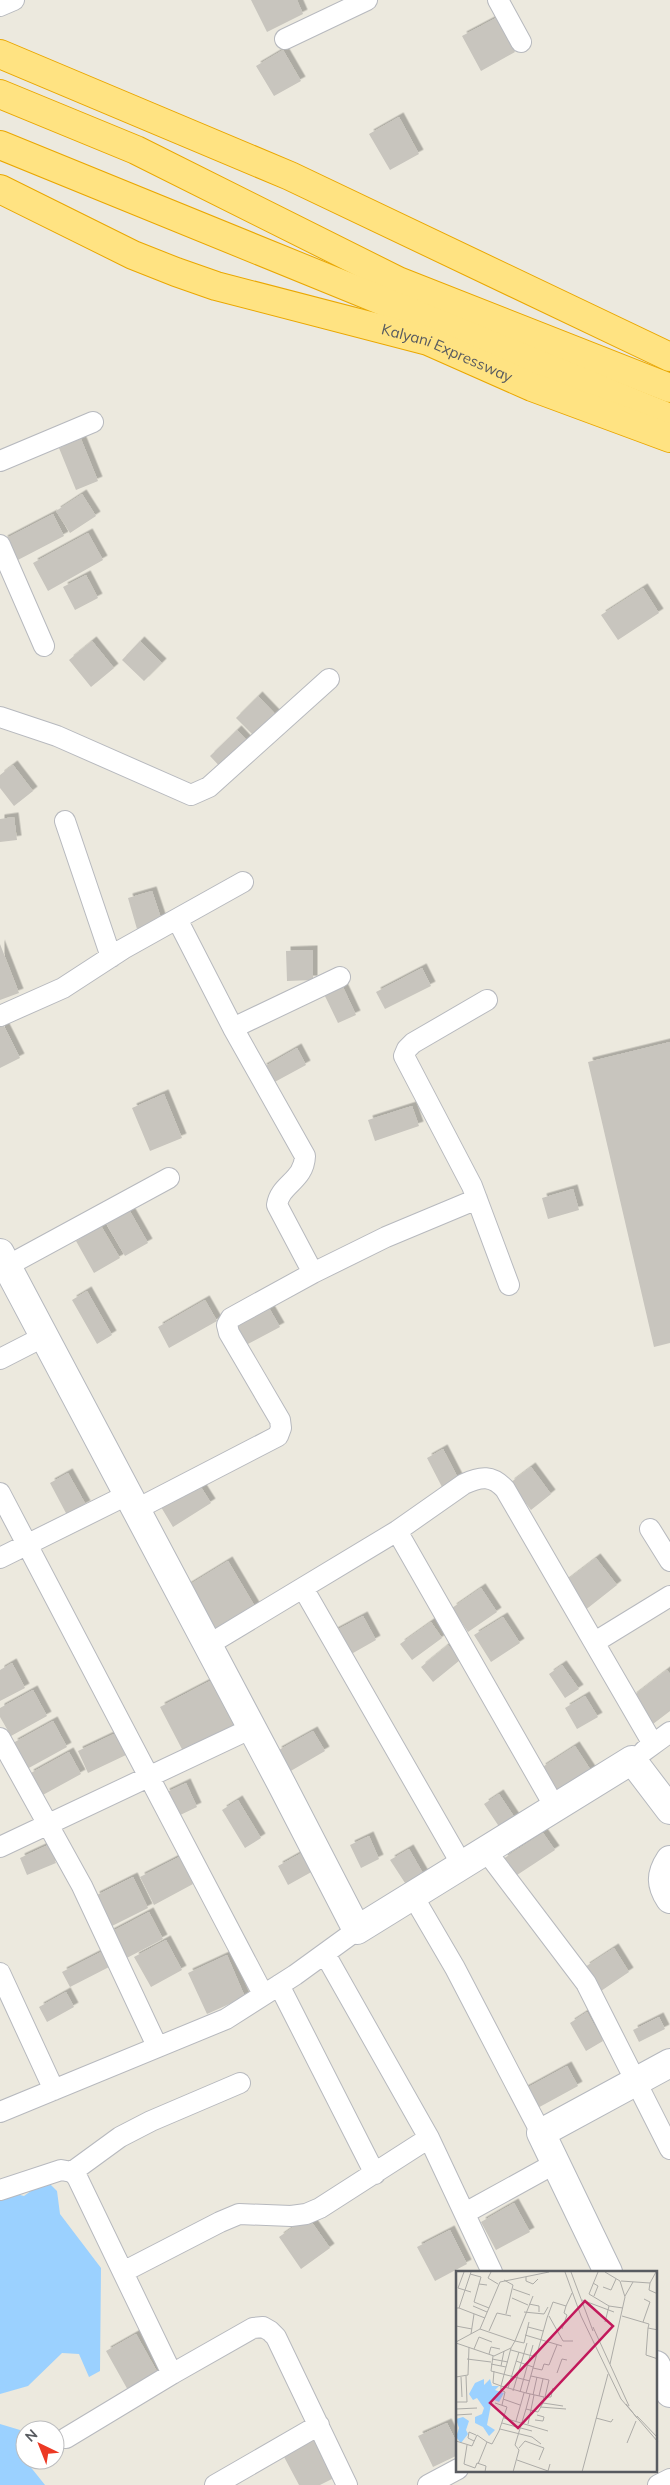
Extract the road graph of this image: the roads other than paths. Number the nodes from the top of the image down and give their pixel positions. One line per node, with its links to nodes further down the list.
1 (14, 0): 4 (street)
2 (367, 0): 5 (street)
3 (498, 0): 6 (street)
4 (0, 6)
5 (285, 39)
6 (521, 42)
7 (0, 54): 11 (highway)
8 (0, 94): 12 (highway)
9 (0, 145): 13 (highway)
10 (0, 189): 15 (highway, Kalyani Expressway)
11 (670, 357)
12 (670, 388)
13 (670, 418)
14 (93, 422): 16 (street)
15 (670, 438)
16 (0, 462)
17 (0, 545): 18 (street)
18 (44, 646)
19 (329, 679): 20 (street)
20 (0, 718)
21 (65, 820): 24 (street)
22 (243, 882): 23 (street)
23 (176, 919): 24 (street); 28 (street)
24 (111, 958): 27 (street)
25 (340, 977): 28 (street)
26 (487, 1000): 30 (street)
27 (0, 1016)
28 (233, 1028): 32 (street)
29 (169, 1178): 31 (street)
30 (477, 1199): 32 (street); 33 (street)
31 (4, 1259): 34 (street)
32 (312, 1273): 37 (street)
33 (509, 1285)
34 (43, 1337): 35 (street); 37 (street)
35 (0, 1360)
36 (0, 1493): 40 (street)
37 (131, 1502): 40 (street); 46 (street)
38 (650, 1529): 42 (street)
39 (397, 1531): 43 (street); 45 (street); 53 (street)
40 (28, 1546): 41 (street); 52 (street)
41 (0, 1558)
42 (670, 1561)
43 (302, 1588): 46 (street); 59 (street)
44 (670, 1596): 45 (street)
45 (595, 1642): 50 (street)
46 (208, 1646): 47 (street)
47 (252, 1728): 52 (street); 62 (street)
48 (670, 1732): 50 (street)
49 (0, 1738): 55 (street)
50 (653, 1744): 51 (street)
51 (632, 1760): 53 (street); 54 (street)
52 (150, 1774): 55 (street); 65 (street)
53 (556, 1808): 57 (street)
54 (670, 1810)
55 (48, 1824): 56 (street); 66 (street)
56 (0, 1847)
57 (486, 1851): 59 (street); 68 (street)
58 (670, 1860): 61 (street)
59 (462, 1865): 60 (street)
60 (413, 1896): 62 (street); 72 (street)
61 (670, 1900)
62 (357, 1930): 63 (street)
63 (325, 1954): 65 (street); 73 (street)
64 (0, 1973): 70 (street)
65 (271, 1989): 66 (street); 77 (street)
66 (157, 2046): 70 (street)
67 (670, 2063): 68 (street)
68 (636, 2081): 72 (street); 74 (street)
69 (240, 2083): 76 (street)
70 (54, 2090): 71 (street)
71 (0, 2112)
72 (541, 2133): 75 (street)
73 (429, 2138): 77 (street); 79 (street)
74 (670, 2149)
75 (554, 2164): 79 (street); 81 (street)
76 (72, 2172): 78 (street); 82 (street)
77 (374, 2174): 82 (street)
78 (0, 2190)
79 (465, 2213): 80 (street)
80 (492, 2271)
81 (608, 2271)
82 (124, 2272): 86 (street)
83 (670, 2358): 84 (street)
84 (658, 2364)
85 (658, 2369): 87 (street)
86 (172, 2374): 88 (street); 89 (street)
87 (670, 2393)
88 (319, 2425): 92 (street); 93 (street)
89 (66, 2438)
90 (456, 2470): 94 (street)
91 (670, 2479): 95 (street)
92 (215, 2485)
93 (347, 2485)
94 (428, 2485)
95 (658, 2485)

